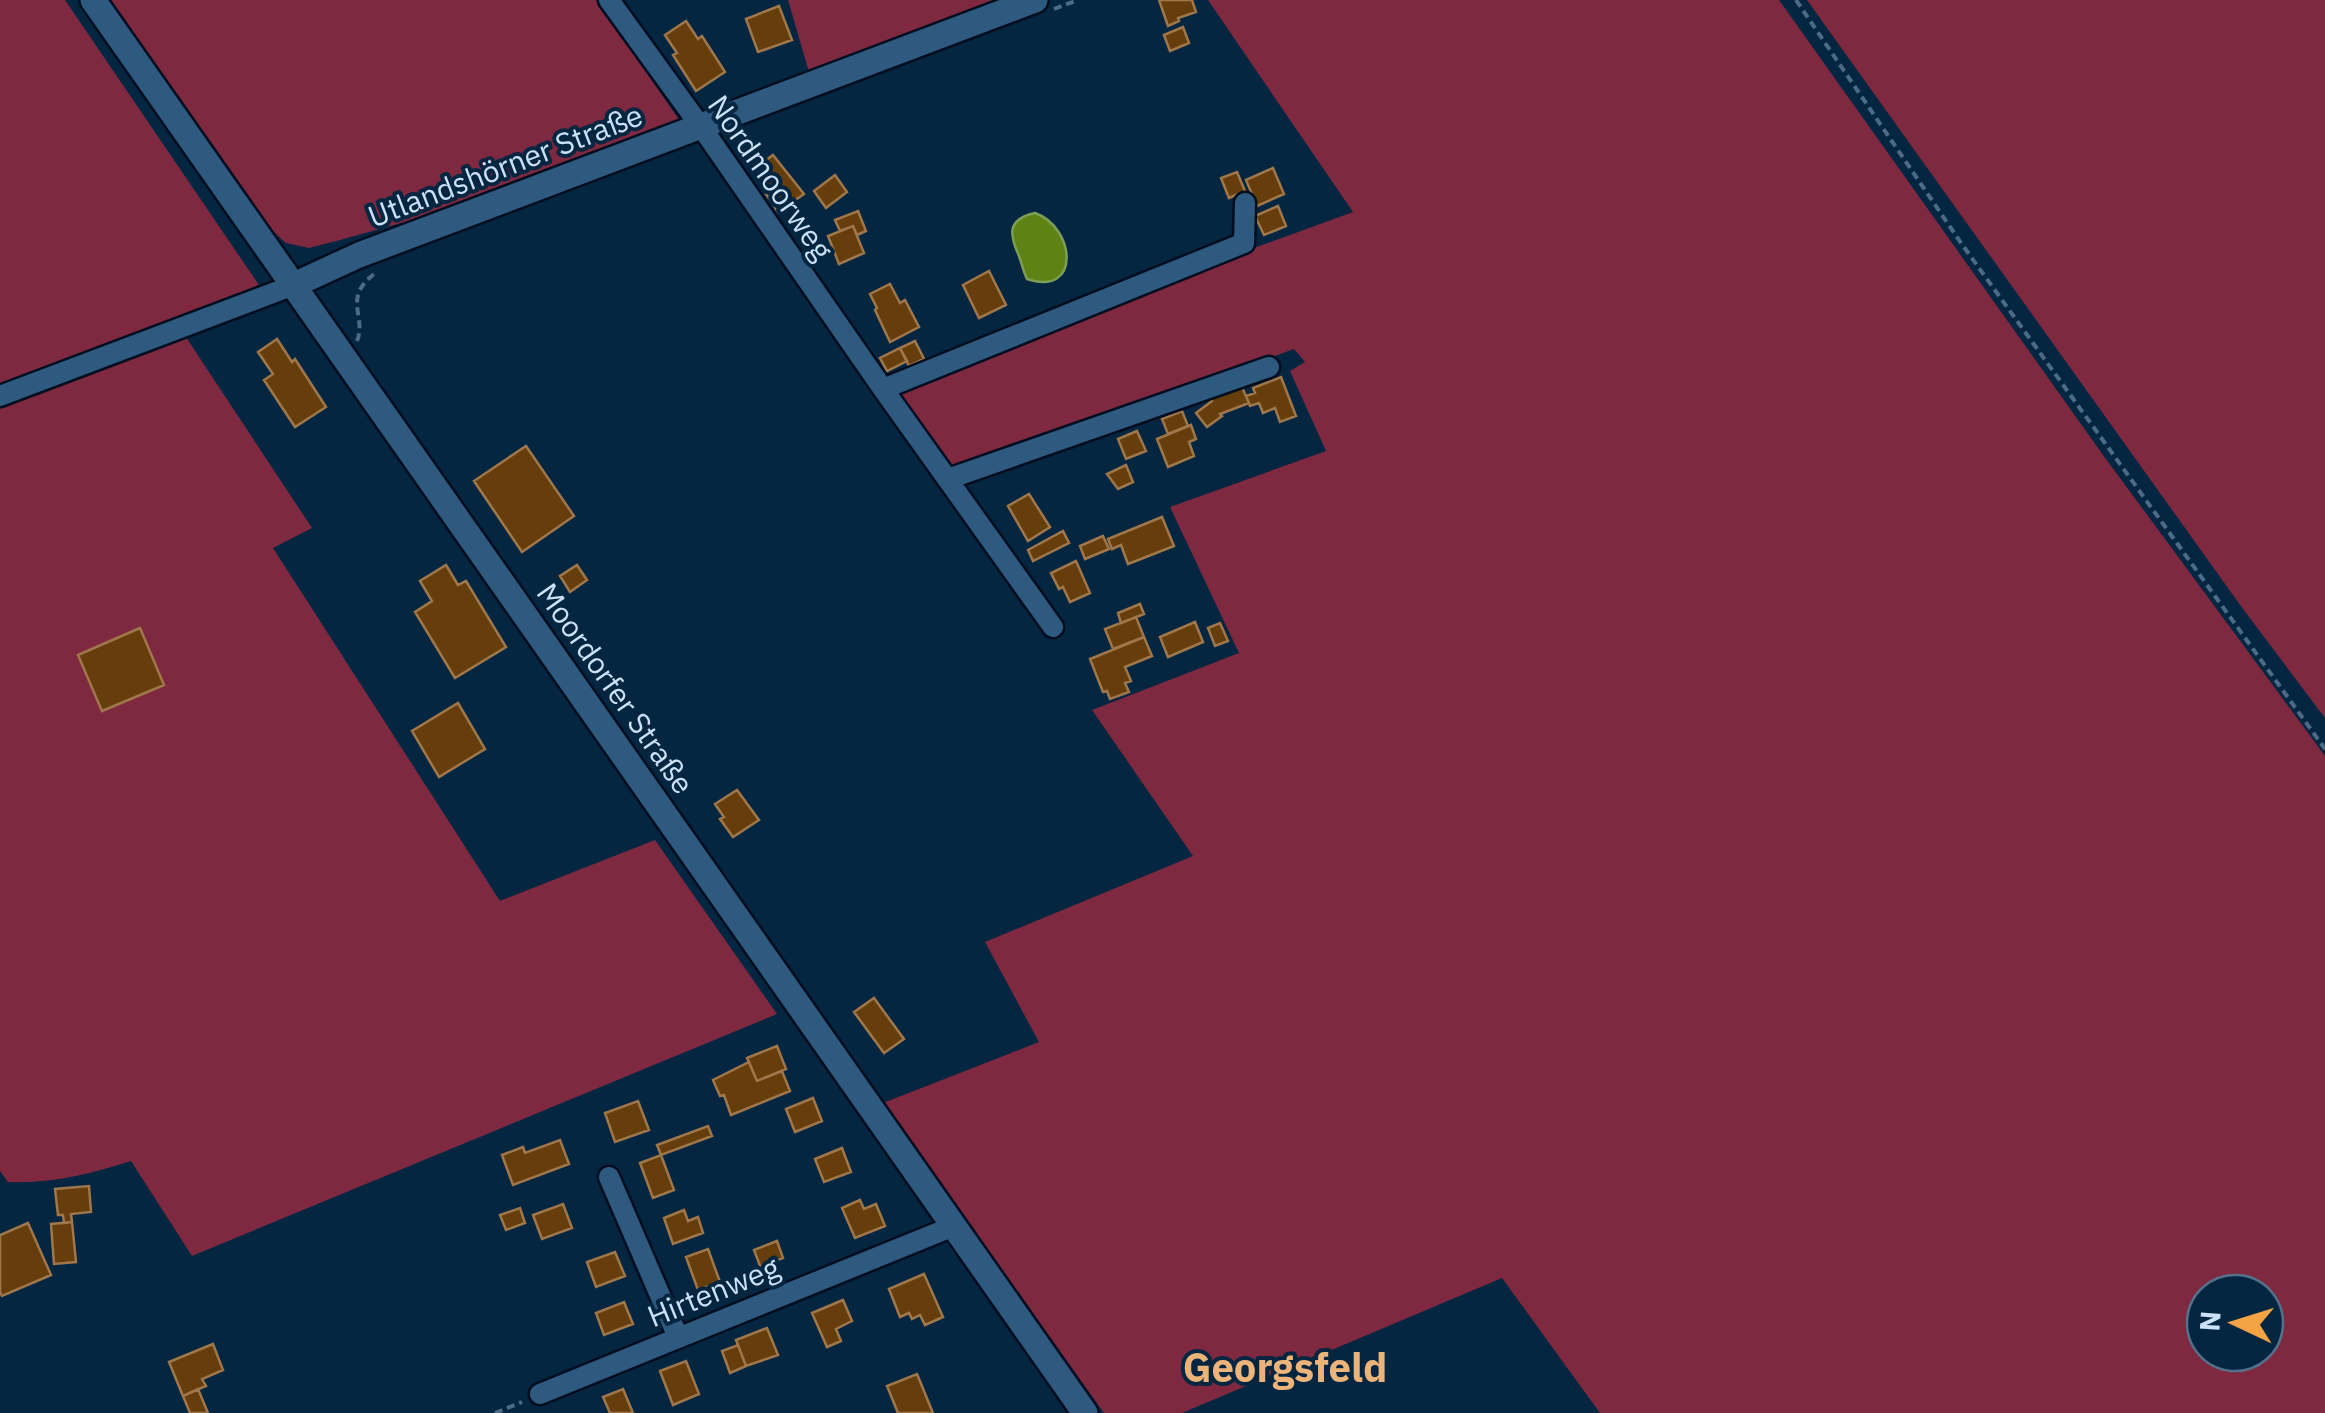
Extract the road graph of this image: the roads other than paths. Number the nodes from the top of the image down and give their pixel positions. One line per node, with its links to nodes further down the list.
1 (93, 0): 6 (street, Moordorfer Straße)
2 (609, 0): 4 (street, Nordmoorweg)
3 (1035, 0): 4 (street, Utlandshörner Straße)
4 (701, 126): 6 (street, Utlandshörner Straße); 8 (street, Nordmoorweg)
5 (1245, 204): 8 (street)
6 (294, 285): 9 (street, Utlandshörner Straße); 13 (street, Moordorfer Straße)
7 (1269, 367): 10 (street)
8 (883, 389): 10 (street, Nordmoorweg)
9 (0, 396)
10 (948, 479): 11 (street, Nordmoorweg)
11 (1053, 627)
12 (609, 1177): 14 (street)
13 (954, 1226): 14 (street, Hirtenweg); 16 (street, Moordorfer Straße)
14 (678, 1338): 15 (street, Hirtenweg)
15 (540, 1394)
16 (1085, 1413)

